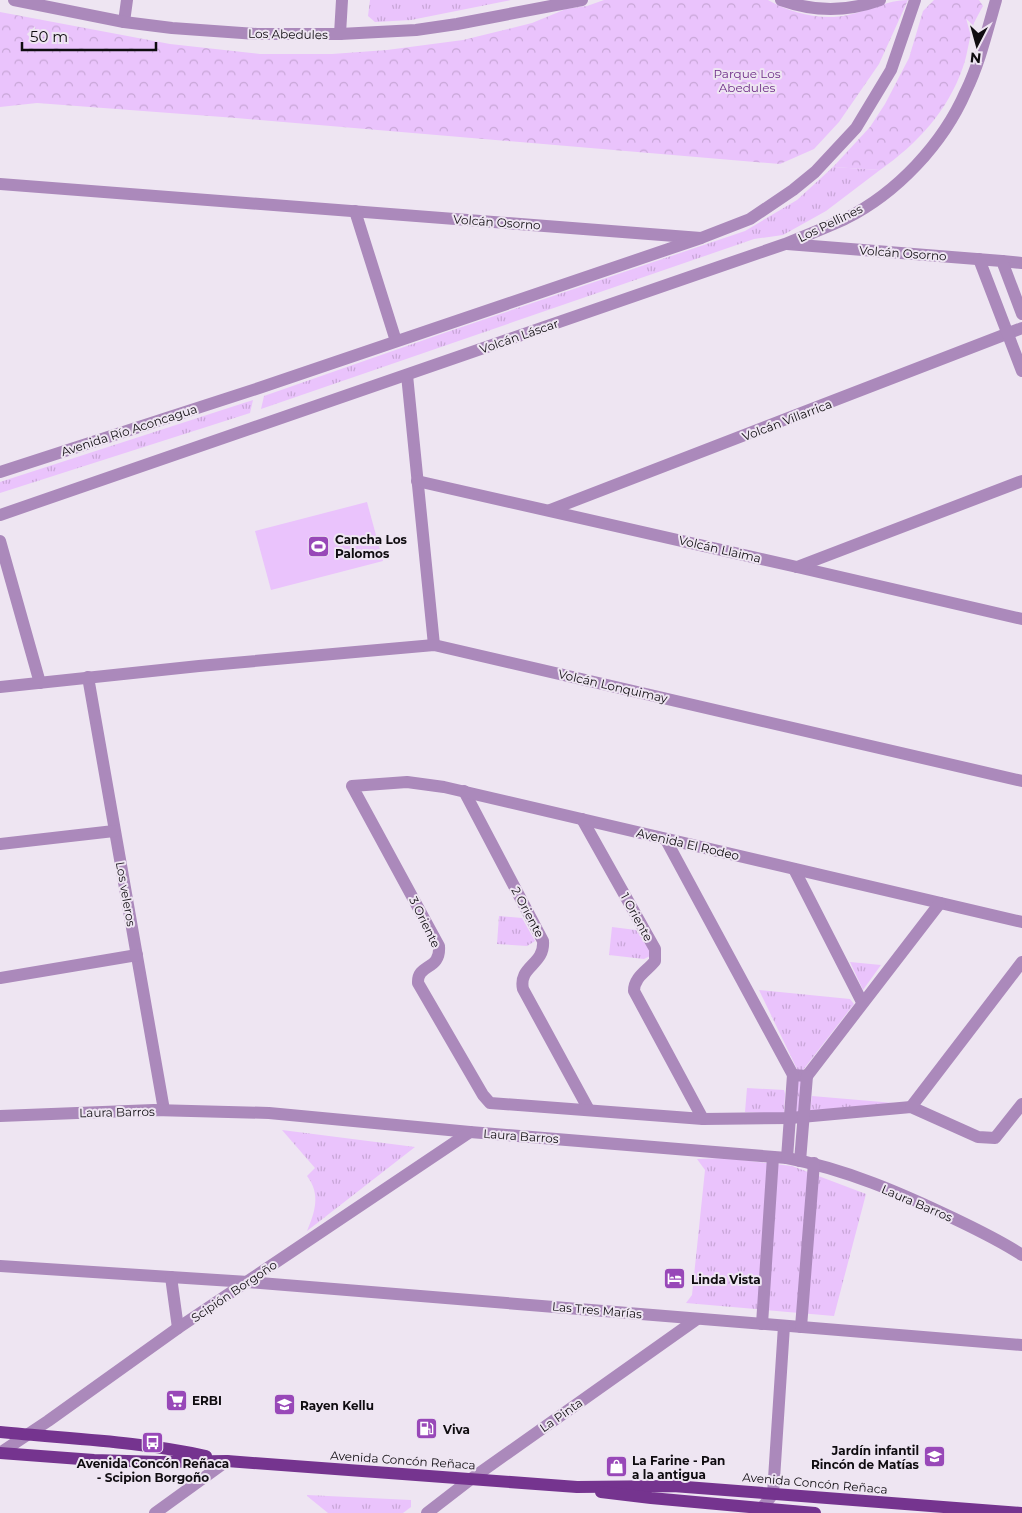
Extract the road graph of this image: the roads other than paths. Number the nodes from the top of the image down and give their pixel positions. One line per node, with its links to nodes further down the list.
1 (14, 0): 10 (street, Los Abedules)
2 (127, 0): 10 (street)
3 (342, 0): 11 (street)
4 (582, 0): 9 (street, Los Abedules)
5 (781, 0): 6 (street)
6 (880, 0)
7 (915, 0): 14 (street)
8 (996, 0): 15 (street, Los Pellines)
9 (564, 2): 11 (street, Los Abedules)
10 (124, 22): 11 (street, Los Abedules)
11 (340, 34)
12 (0, 184): 13 (street, Volcán Osorno)
13 (354, 211): 14 (street, Volcán Osorno); 22 (street)
14 (701, 238): 22 (street)
15 (785, 244): 16 (street, Volcán Osorno); 24 (street, Volcán Láscar)
16 (979, 259): 17 (street, Volcán Osorno); 21 (street)
17 (1002, 261): 18 (street, Volcán Osorno); 19 (street)
18 (1022, 263)
19 (1022, 314)
20 (1022, 328): 21 (street, Volcán Villarrica)
21 (1008, 334): 23 (street); 28 (street, Volcán Villarrica)
22 (396, 341): 25 (street, Avenida Río Aconcagua)
23 (1022, 371)
24 (407, 375): 26 (street); 29 (street, Volcán Láscar)
25 (0, 472)
26 (417, 481): 28 (street, Volcán Llaima); 33 (street)
27 (1022, 481): 31 (street)
28 (550, 510): 31 (street, Volcán Llaima)
29 (0, 515)
30 (0, 541): 35 (street)
31 (797, 567): 32 (street, Volcán Llaima)
32 (1022, 620)
33 (434, 645): 34 (street, Volcán Lonquimay); 37 (street, Volcán Lonquimay)
34 (88, 677): 35 (street, Volcán Lonquimay); 41 (street, Los veleros)
35 (40, 684): 36 (street, Volcán Lonquimay)
36 (0, 687)
37 (1022, 781)
38 (352, 786): 39 (street, Avenida El Rodeo); 56 (street, 3 Oriente)
39 (464, 791): 40 (street, Avenida El Rodeo); 56 (street, 2 Oriente)
40 (582, 819): 42 (street, Avenida El Rodeo); 59 (street, 1 Oriente)
41 (114, 831): 43 (street); 47 (street, Los veleros)
42 (666, 840): 44 (street, Avenida El Rodeo); 51 (street)
43 (0, 844)
44 (794, 869): 45 (street, Avenida El Rodeo); 50 (street)
45 (940, 903): 46 (street, Avenida El Rodeo); 50 (street)
46 (1022, 922)
47 (137, 955): 49 (street); 55 (street, Los veleros)
48 (1022, 962): 54 (street)
49 (0, 978)
50 (862, 1002): 52 (street)
51 (793, 1075): 52 (street); 58 (street)
52 (807, 1076): 58 (street)
53 (1022, 1104): 54 (street)
54 (911, 1106): 58 (street)
55 (164, 1110): 57 (street, Laura Barros); 60 (street, Laura Barros)
56 (589, 1110): 59 (street)
57 (0, 1116)
58 (797, 1118): 59 (street); 62 (street); 63 (street)
59 (703, 1119)
60 (470, 1132): 61 (street, Laura Barros); 68 (street, Scipión Borgoño)
61 (773, 1157): 62 (street, Laura Barros); 70 (street)
62 (787, 1158): 63 (street, Laura Barros)
63 (800, 1161): 64 (street, Laura Barros)
64 (814, 1163): 65 (street, Laura Barros); 72 (street)
65 (1022, 1255)
66 (0, 1266): 67 (street, Las Tres Marías)
67 (171, 1277): 68 (street, Las Tres Marías); 73 (street)
68 (248, 1282): 69 (street, Las Tres Marías); 73 (street, Scipión Borgoño)
69 (697, 1318): 70 (street, Las Tres Marías); 79 (street, La Pinta)
70 (762, 1324): 71 (street, Las Tres Marías)
71 (784, 1326): 72 (street, Las Tres Marías); 82 (street)
72 (801, 1327): 74 (street, Las Tres Marías)
73 (178, 1328): 76 (street, Scipión Borgoño)
74 (1022, 1345)
75 (0, 1432): 76 (main road, Avenida Concón Reñaca)
76 (28, 1435): 77 (street, Scipión Borgoño); 78 (main road, Avenida Concón Reñaca)
77 (0, 1453): 78 (main road, Avenida Concón Reñaca)
78 (227, 1461): 79 (main road, Avenida Concón Reñaca); 85 (street)
79 (471, 1479): 80 (main road, Avenida Concón Reñaca); 86 (street, La Pinta)
80 (577, 1487): 81 (main road, Avenida Concón Reñaca); 83 (main road, Avenida Concón Reñaca)
81 (735, 1491): 82 (main road, Avenida Concón Reñaca); 83 (street)
82 (773, 1494): 84 (street); 88 (main road, Avenida Concón Reñaca)
83 (734, 1510): 84 (main road, Avenida Concón Reñaca)
84 (760, 1511): 87 (main road, Avenida Concón Reñaca)
85 (155, 1513)
86 (427, 1513)
87 (816, 1513)
88 (1021, 1513)

